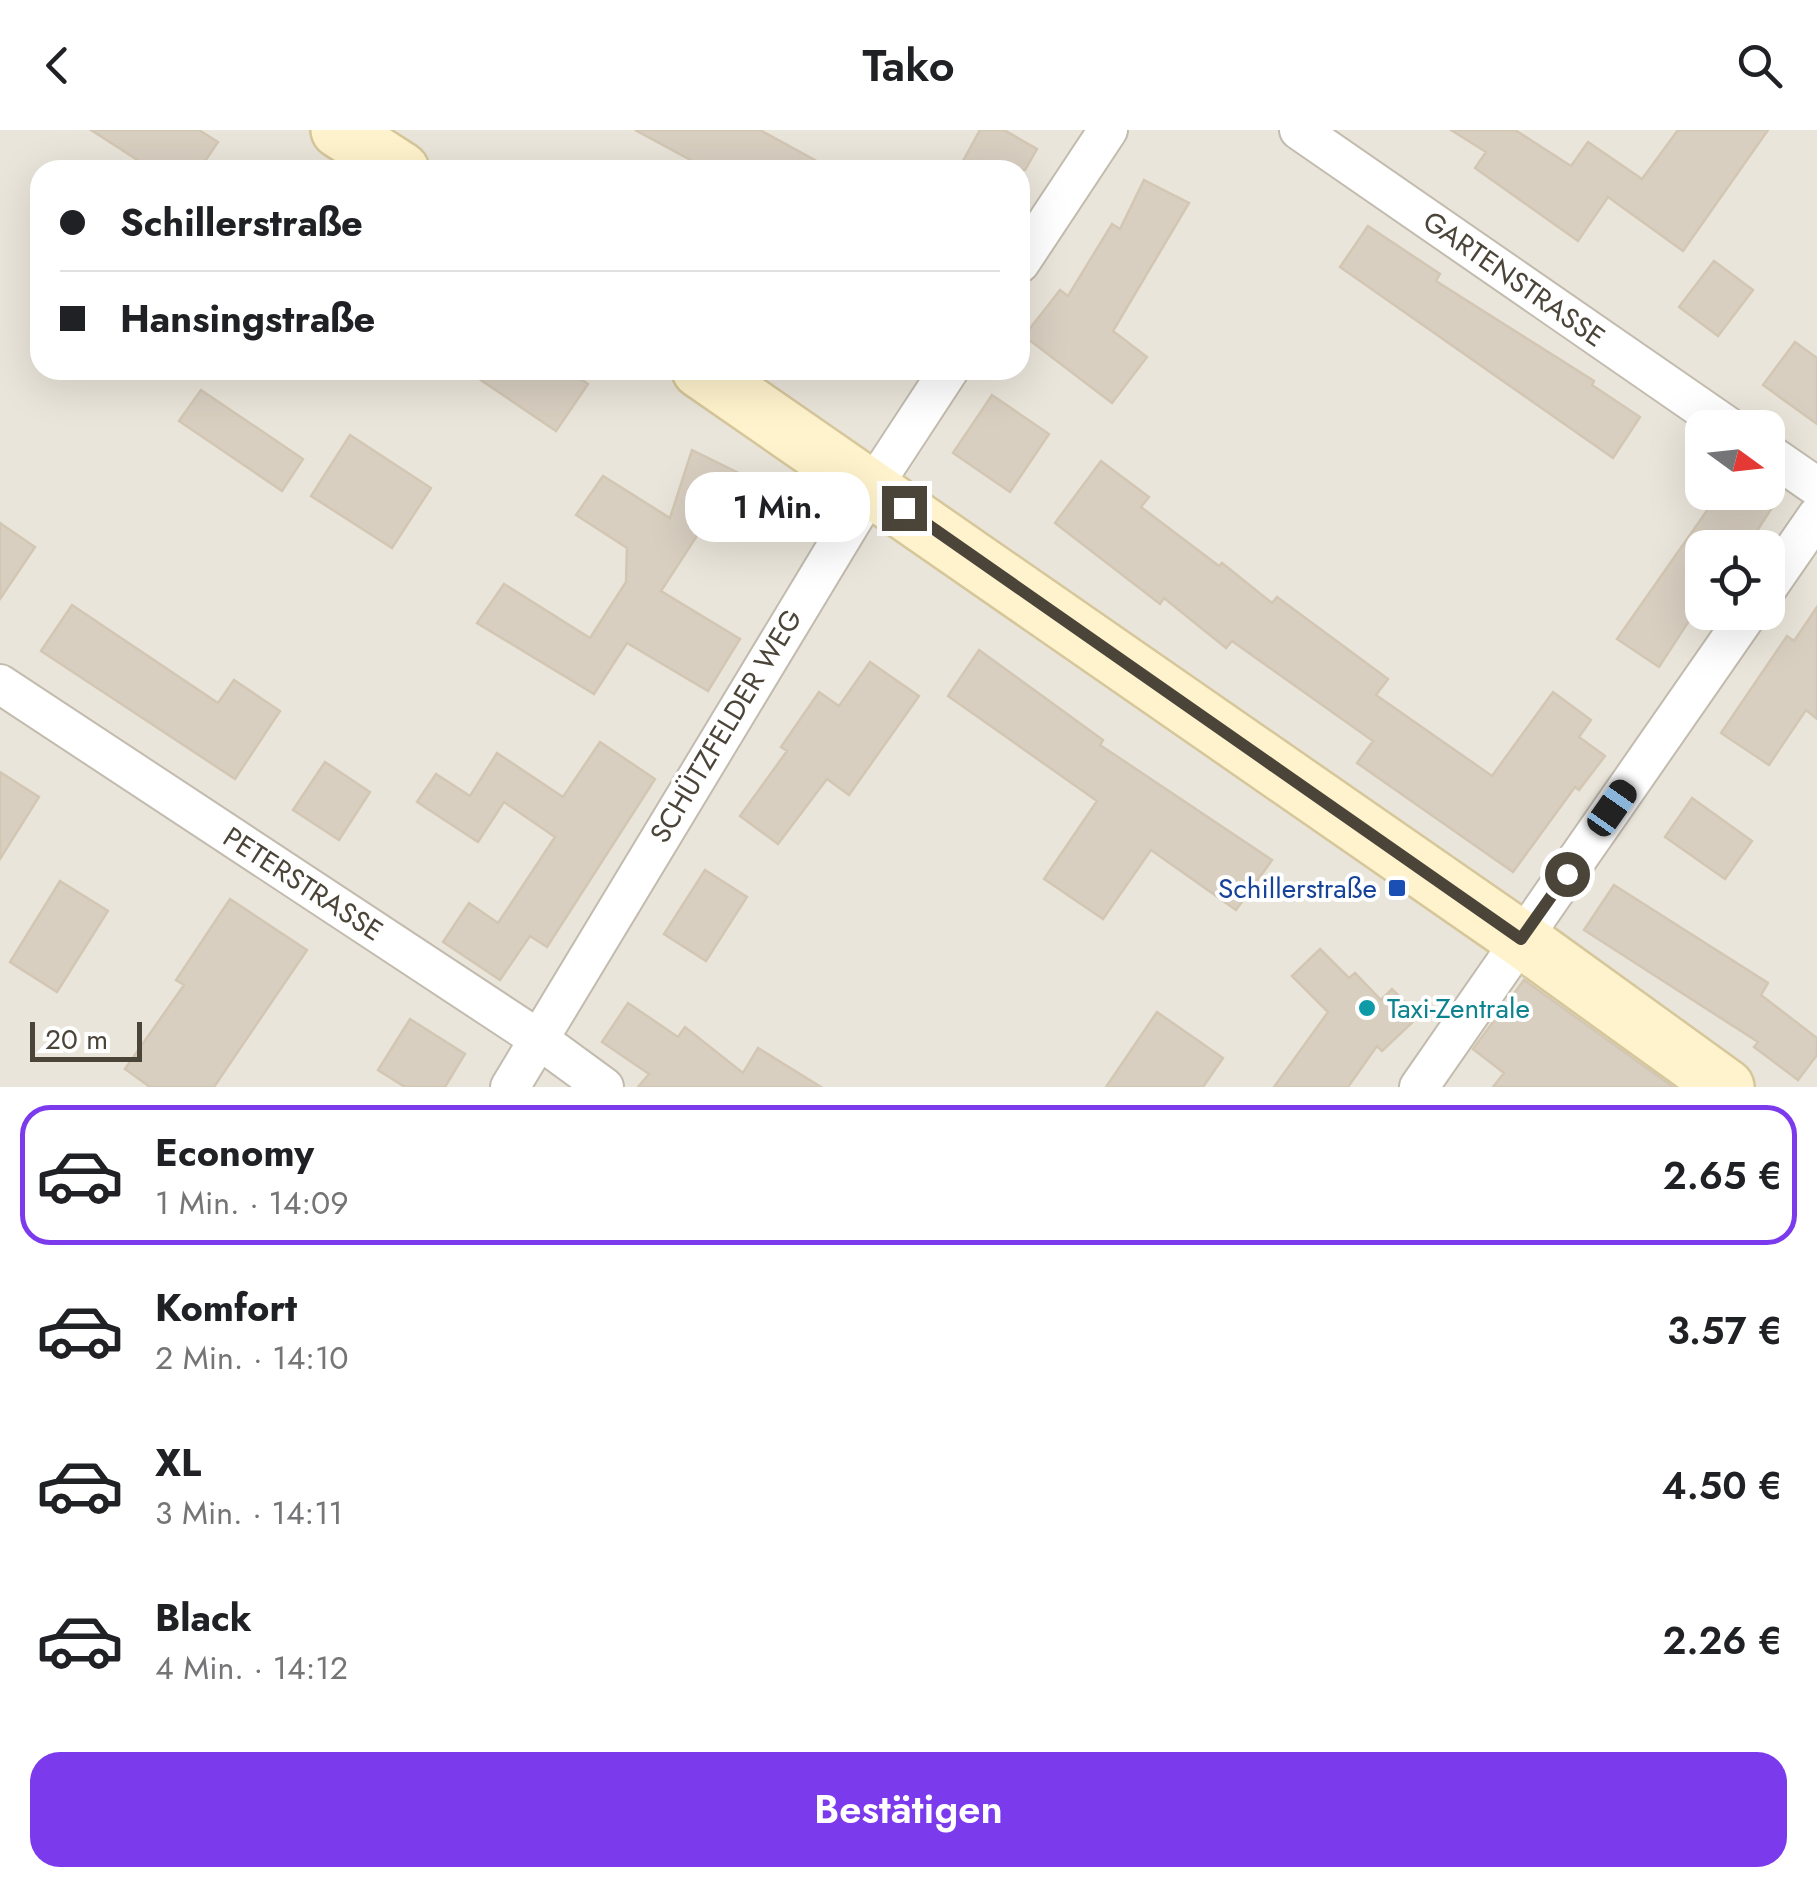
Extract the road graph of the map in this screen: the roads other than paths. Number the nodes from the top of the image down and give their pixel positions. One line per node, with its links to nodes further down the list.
1 (339, 130): 4 (street)
2 (1108, 130): 5 (street)
3 (1298, 130): 8 (street, GARTENSTRASSE)
4 (386, 160)
5 (1030, 248)
6 (715, 380): 10 (street)
7 (942, 380): 10 (street, SCHÜTZFELDER WEG)
8 (1704, 410)
9 (1785, 465): 11 (street)
10 (873, 486): 16 (street); 17 (street, SCHÜTZFELDER WEG)
11 (1817, 487)
12 (1817, 516): 13 (street)
13 (1785, 562)
14 (1737, 630): 16 (street)
15 (0, 684): 17 (street, PETERSTRASSE)
16 (1521, 939): 20 (street); 21 (street)
17 (536, 1038): 18 (street, SCHÜTZFELDER WEG); 19 (street, PETERSTRASSE)
18 (510, 1087)
19 (604, 1087)
20 (1419, 1087)
21 (1726, 1087)

